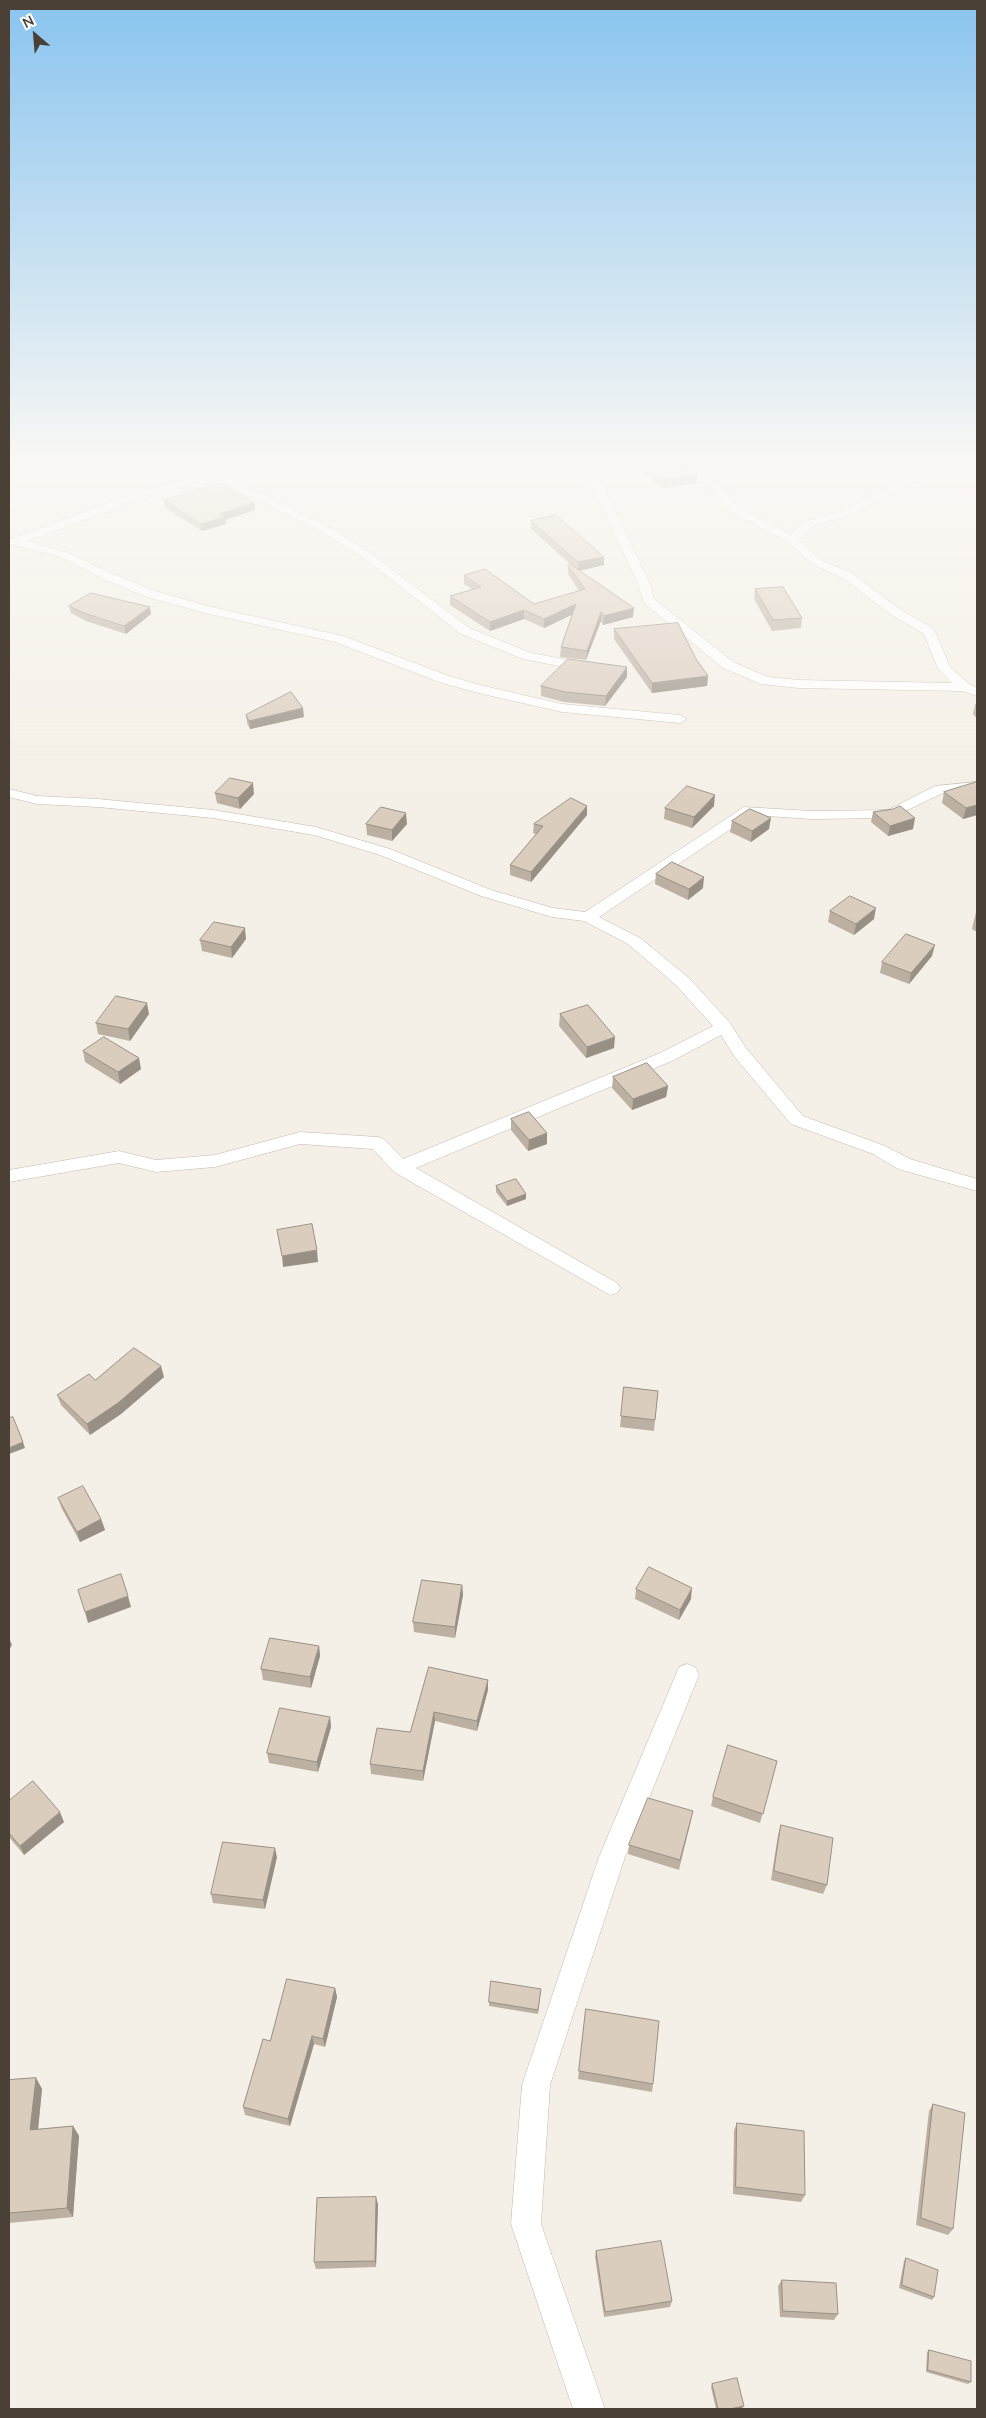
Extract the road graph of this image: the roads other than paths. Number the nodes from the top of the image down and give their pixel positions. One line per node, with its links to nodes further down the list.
1 (109, 577): 8 (street)
2 (393, 577): 5 (street)
3 (640, 577): 6 (street)
4 (849, 577): 6 (street)
5 (590, 668)
6 (964, 687): 7 (street)
7 (977, 692)
8 (680, 719)
9 (977, 786): 11 (street)
10 (9, 793): 11 (street)
11 (588, 917): 12 (street)
12 (724, 1027): 13 (street); 15 (street)
13 (400, 1167): 14 (street); 16 (street)
14 (9, 1176)
15 (977, 1185)
16 (610, 1288)
17 (687, 1675): 18 (street)
18 (589, 2409)

